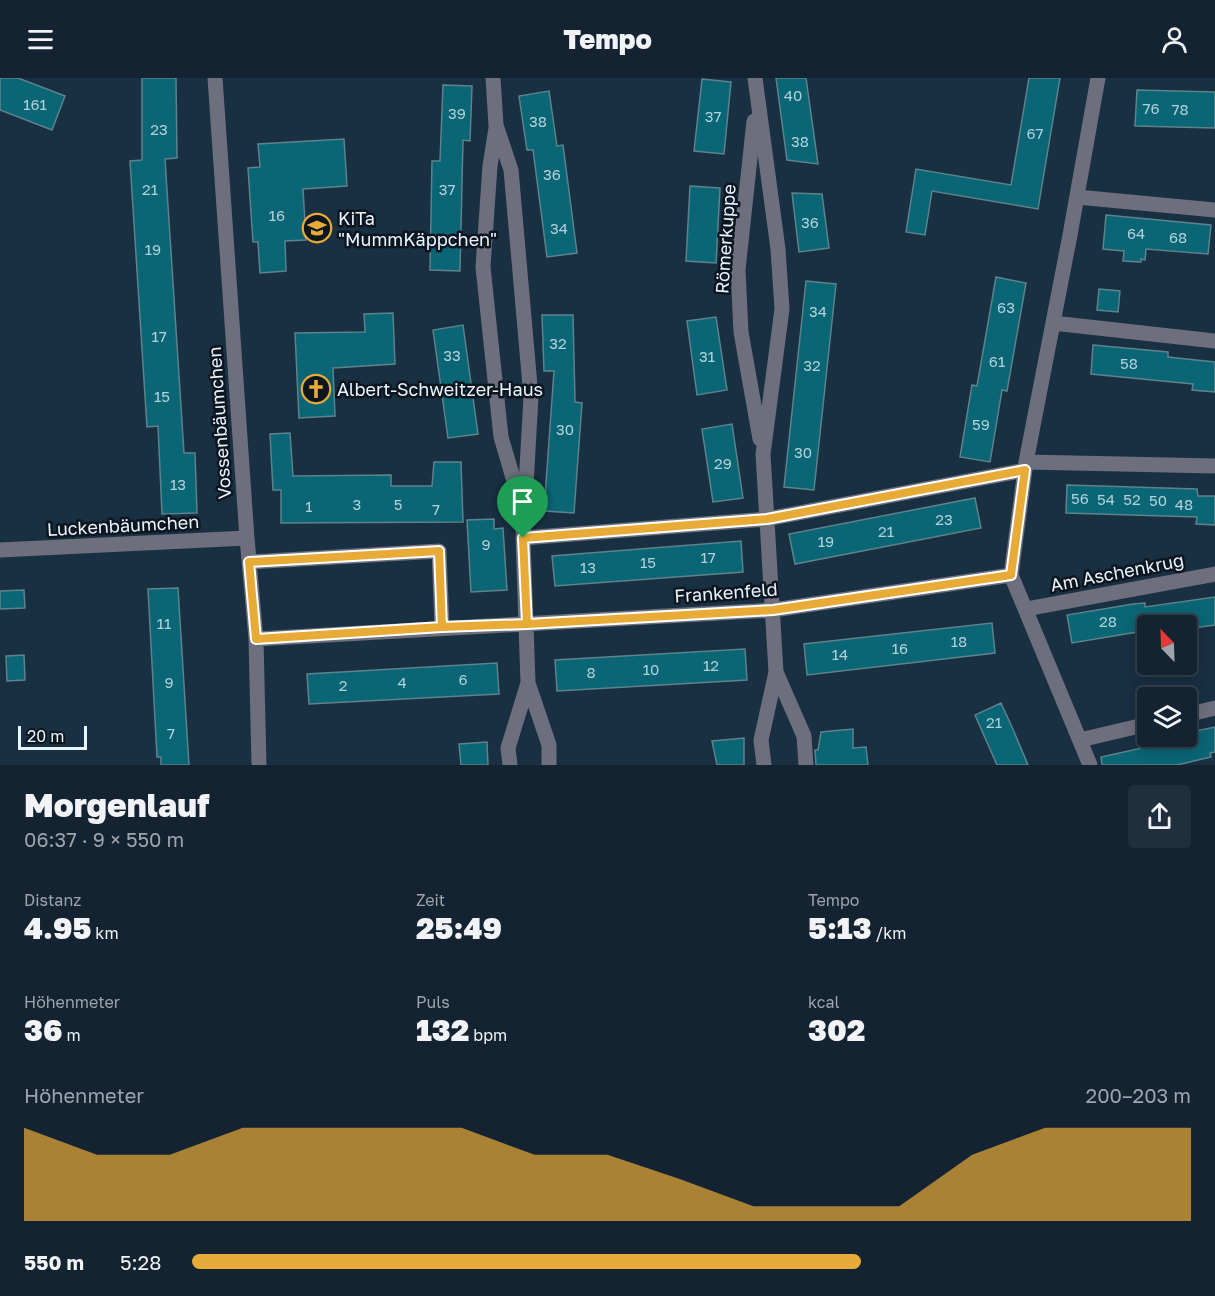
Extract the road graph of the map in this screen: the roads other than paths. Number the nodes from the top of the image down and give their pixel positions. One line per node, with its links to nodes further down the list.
1 (215, 78): 16 (street, Vossenbäumchen)
2 (493, 78): 6 (street)
3 (755, 78): 5 (street, Römerkuppe)
4 (1098, 78): 7 (street)
5 (757, 97): 11 (street, Römerkuppe); 11 (street, Römerkuppe)
6 (496, 125): 14 (street); 14 (street)
7 (1077, 197): 8 (street); 9 (street)
8 (1215, 210)
9 (1053, 323): 10 (street); 12 (street)
10 (1215, 341)
11 (763, 454): 15 (street, Römerkuppe)
12 (1026, 466): 13 (street); 15 (street); 21 (street)
13 (1215, 466)
14 (524, 516): 17 (street)
15 (767, 519): 17 (street); 23 (street, Römerkuppe)
16 (247, 538): 18 (street, Luckenbäumchen); 19 (street, Vossenbäumchen)
17 (523, 538): 24 (street)
18 (0, 550)
19 (249, 562): 25 (street); 26 (street, Vossenbäumchen)
20 (1215, 574): 22 (street, Am Aschenkrug)
21 (1011, 575): 22 (street); 23 (street, Frankenfeld)
22 (1026, 609): 32 (street)
23 (773, 610): 24 (street, Frankenfeld); 27 (street, Römerkuppe)
24 (527, 624): 25 (street, Frankenfeld); 28 (street)
25 (442, 627): 26 (street, Frankenfeld)
26 (256, 639): 33 (street, Vossenbäumchen)
27 (776, 672): 36 (street, Römerkuppe); 37 (street, Römerkuppe)
28 (528, 683): 34 (street); 35 (street)
29 (1215, 708): 30 (street)
30 (1197, 712)
31 (1137, 727): 32 (street)
32 (1080, 740): 38 (street)
33 (259, 765)
34 (510, 765)
35 (549, 765)
36 (764, 765)
37 (806, 765)
38 (1090, 765)

